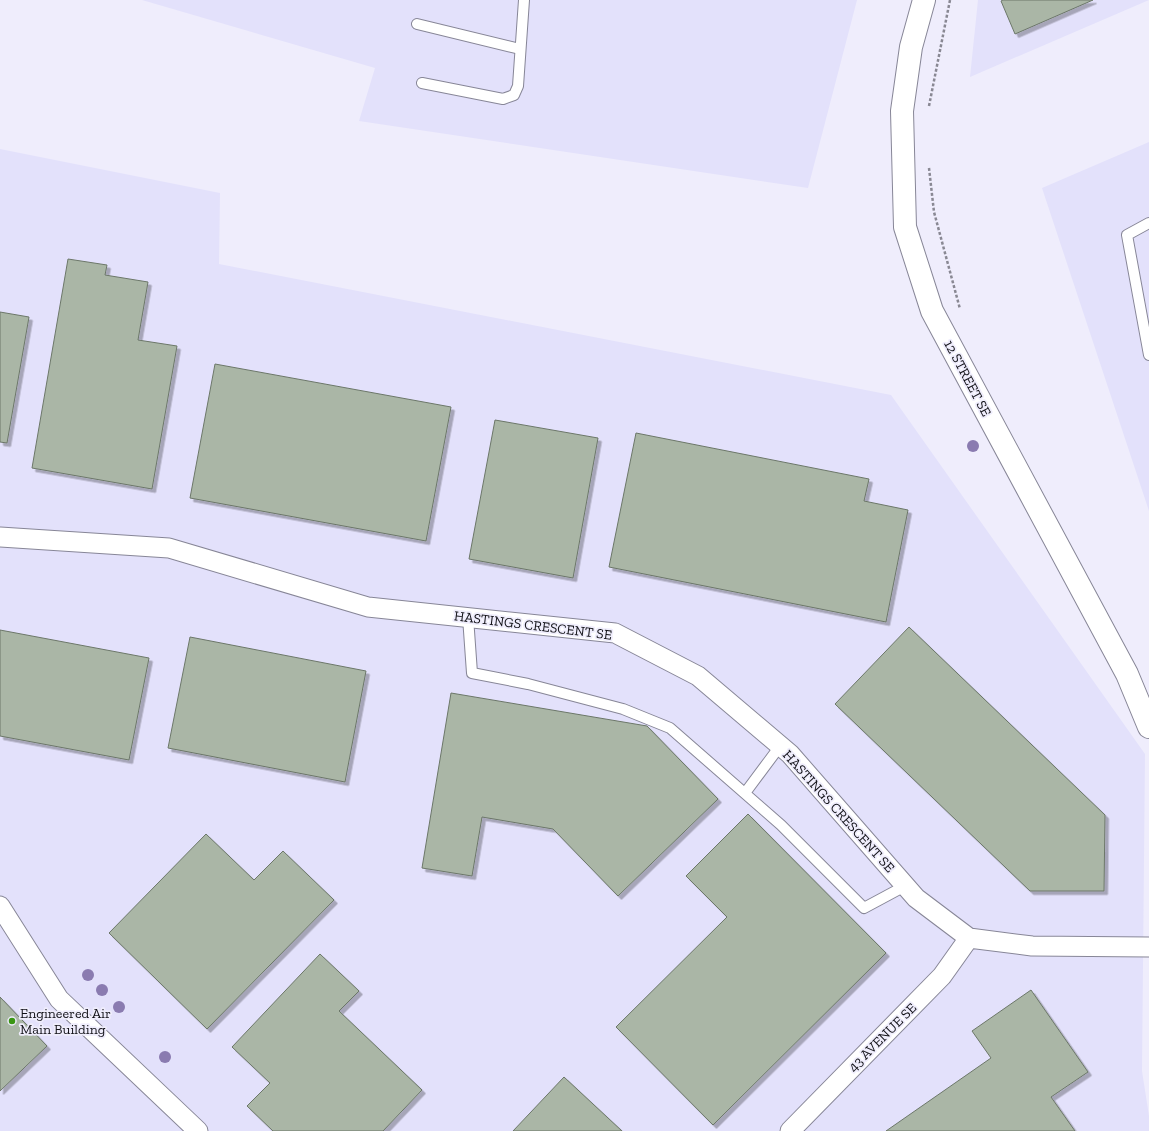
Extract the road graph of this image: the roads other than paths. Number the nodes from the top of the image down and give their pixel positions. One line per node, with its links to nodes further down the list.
1 (524, 0): 4 (lane)
2 (924, 0): 10 (street, 12 STREET SE)
3 (417, 24): 4 (lane)
4 (520, 49): 5 (lane)
5 (422, 83)
6 (1149, 223): 7 (lane)
7 (1149, 355)
8 (0, 537): 9 (street, HASTINGS CRESCENT SE)
9 (468, 617): 11 (street, HASTINGS CRESCENT SE); 12 (lane)
10 (1149, 727)
11 (780, 746): 12 (lane); 13 (street, HASTINGS CRESCENT SE)
12 (745, 793): 13 (lane)
13 (905, 886): 15 (street, HASTINGS CRESCENT SE)
14 (0, 906): 17 (street)
15 (969, 938): 16 (street, HASTINGS CRESCENT SE); 18 (street, 43 AVENUE SE)
16 (1149, 947)
17 (198, 1131)
18 (790, 1131)

